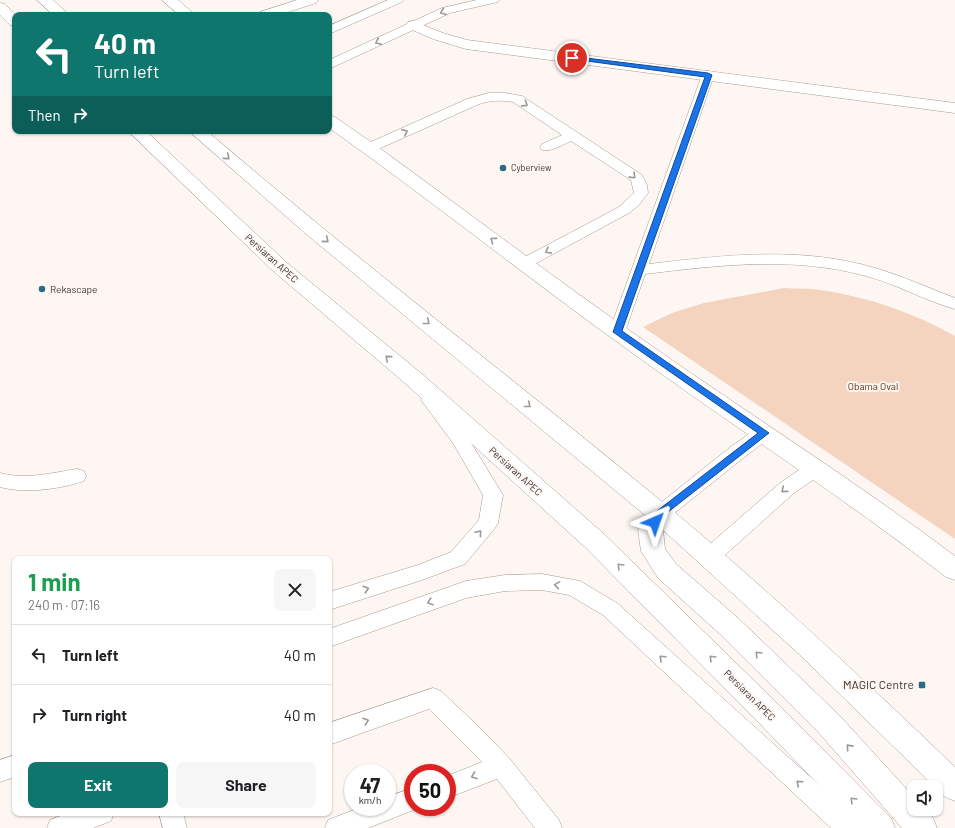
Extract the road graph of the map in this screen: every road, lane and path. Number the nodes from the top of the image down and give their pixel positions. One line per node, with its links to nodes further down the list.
1 (169, 0): 6 (main road)
2 (311, 0): 7 (main road)
3 (398, 0): 10 (lane)
4 (494, 0): 9 (lane, one-way to 9)
5 (0, 6): 8 (main road)
6 (184, 12)
7 (274, 12)
8 (12, 19)
9 (413, 25): 11 (lane, one-way to 11); 12 (main road)
10 (332, 29)
11 (332, 64)
12 (708, 75): 13 (main road); 21 (lane)
13 (955, 108)
14 (332, 122): 19 (main road)
15 (139, 134): 26 (main road, Persiaran APEC, one-way to 15)
16 (201, 134): 31 (main road, one-way to 31)
17 (573, 135): 18 (lane); 19 (lane, one-way to 17); 20 (lane, one-way to 20)
18 (547, 147)
19 (369, 148): 20 (main road, one-way to 19)
20 (524, 264): 25 (main road)
21 (639, 270): 23 (lane); 25 (lane)
22 (955, 290): 23 (lane)
23 (939, 298): 24 (lane)
24 (955, 304)
25 (617, 332): 27 (main road)
26 (414, 379): 34 (lane, one-way to 26); 50 (main road, Persiaran APEC, one-way to 26)
27 (764, 433): 28 (main road); 31 (lane)
28 (816, 468): 32 (lane, one-way to 32); 33 (main road)
29 (76, 476): 30 (lane)
30 (0, 480)
31 (660, 514): 32 (main road); 51 (main road, one-way to 31)
32 (709, 557): 41 (main road)
33 (955, 570)
34 (332, 600)
35 (332, 637): 49 (lane, one-way to 35)
36 (332, 733): 37 (lane, one-way to 37)
37 (501, 766): 40 (lane, one-way to 40); 48 (lane)
38 (12, 767): 39 (lane)
39 (0, 771)
40 (456, 784)
41 (955, 787)
42 (404, 802): 47 (lane)
43 (92, 816): 45 (lane)
44 (172, 816): 46 (lane)
45 (59, 828)
46 (175, 828)
47 (337, 828)
48 (550, 828)
49 (849, 828)
50 (880, 828)
51 (922, 828)

